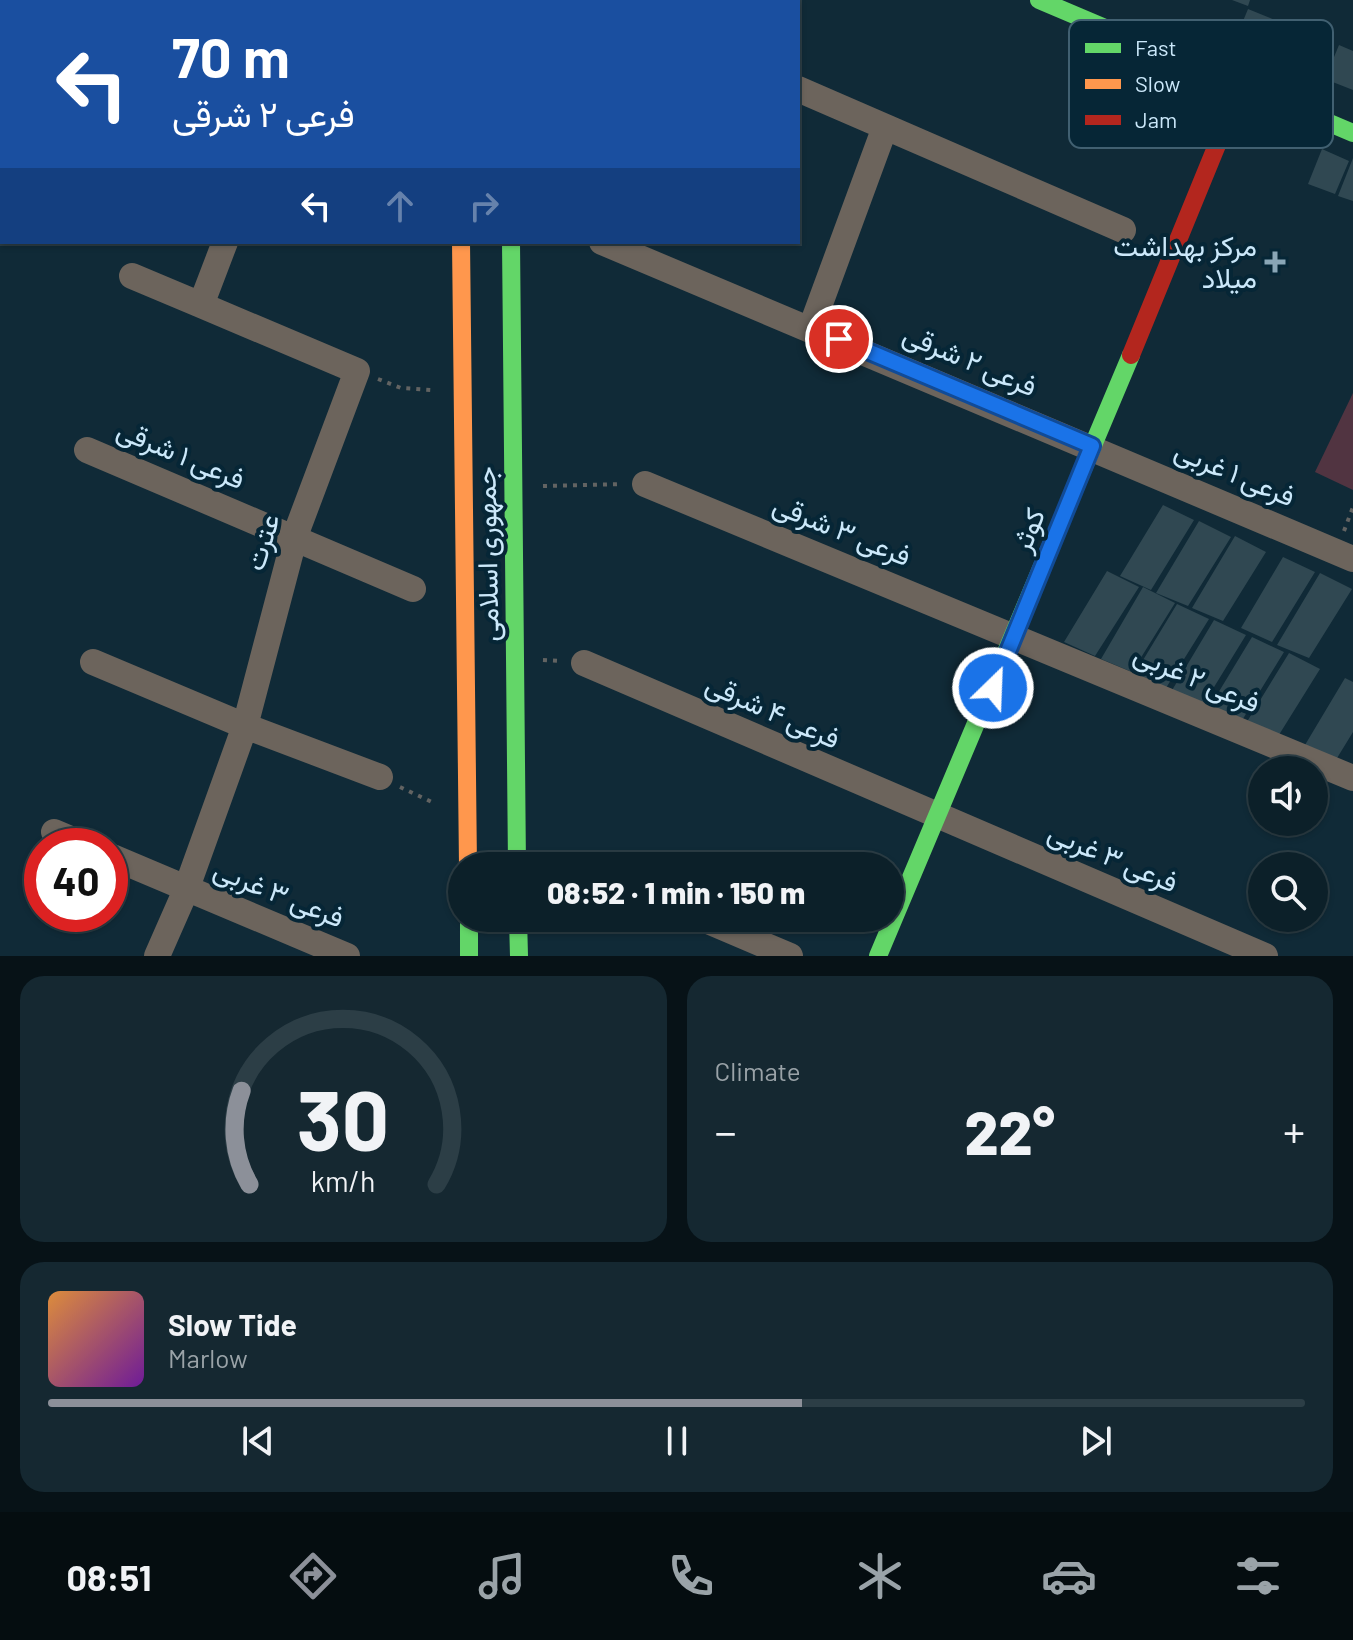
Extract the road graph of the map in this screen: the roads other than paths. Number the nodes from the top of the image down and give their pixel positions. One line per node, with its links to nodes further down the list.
1 (1039, 0): 2 (main road)
2 (1085, 20)
3 (800, 90): 5 (street)
4 (1333, 125): 6 (main road)
5 (885, 127): 8 (street); 18 (street)
6 (1353, 133)
7 (1216, 148): 19 (main road, کوثر)
8 (1123, 230)
9 (224, 244): 17 (street)
10 (461, 244): 14 (main road, جمهوری اسلامی)
11 (511, 244): 15 (main road, جمهوری اسلامی)
12 (607, 244): 18 (street, فرعی ۲ شرقی)
13 (486, 247): 14 (main road); 15 (main road)
14 (462, 269): 32 (main road, جمهوری اسلامی)
15 (512, 269): 33 (main road, جمهوری اسلامی)
16 (132, 276): 17 (street)
17 (201, 305): 22 (street, عترت)
18 (811, 328): 19 (street, فرعی ۲ شرقی)
19 (1092, 446): 23 (street, فرعی ۱ غربی); 25 (main road, کوثر)
20 (87, 450): 22 (street, فرعی ۱ شرقی)
21 (645, 484): 25 (street, فرعی ۳ شرقی)
22 (295, 536): 24 (street); 28 (street, عترت)
23 (1353, 559)
24 (413, 589)
25 (1015, 636): 30 (street, فرعی ۲ غربی); 31 (main road, کوثر)
26 (93, 662): 28 (street)
27 (584, 663): 31 (street, فرعی ۴ شرقی)
28 (245, 726): 29 (street); 35 (street, عترت)
29 (380, 777)
30 (1353, 778)
31 (936, 817): 44 (main road, کوثر); 45 (street, فرعی ۳ غربی)
32 (468, 852)
33 (517, 852)
34 (128, 864): 35 (street)
35 (186, 890): 39 (street, عترت); 40 (street, فرعی ۳ غربی)
36 (469, 932): 41 (main road)
37 (518, 932): 42 (main road)
38 (734, 932): 43 (street)
39 (157, 956)
40 (347, 956)
41 (469, 956)
42 (519, 956)
43 (790, 956)
44 (878, 956)
45 (1265, 956)

